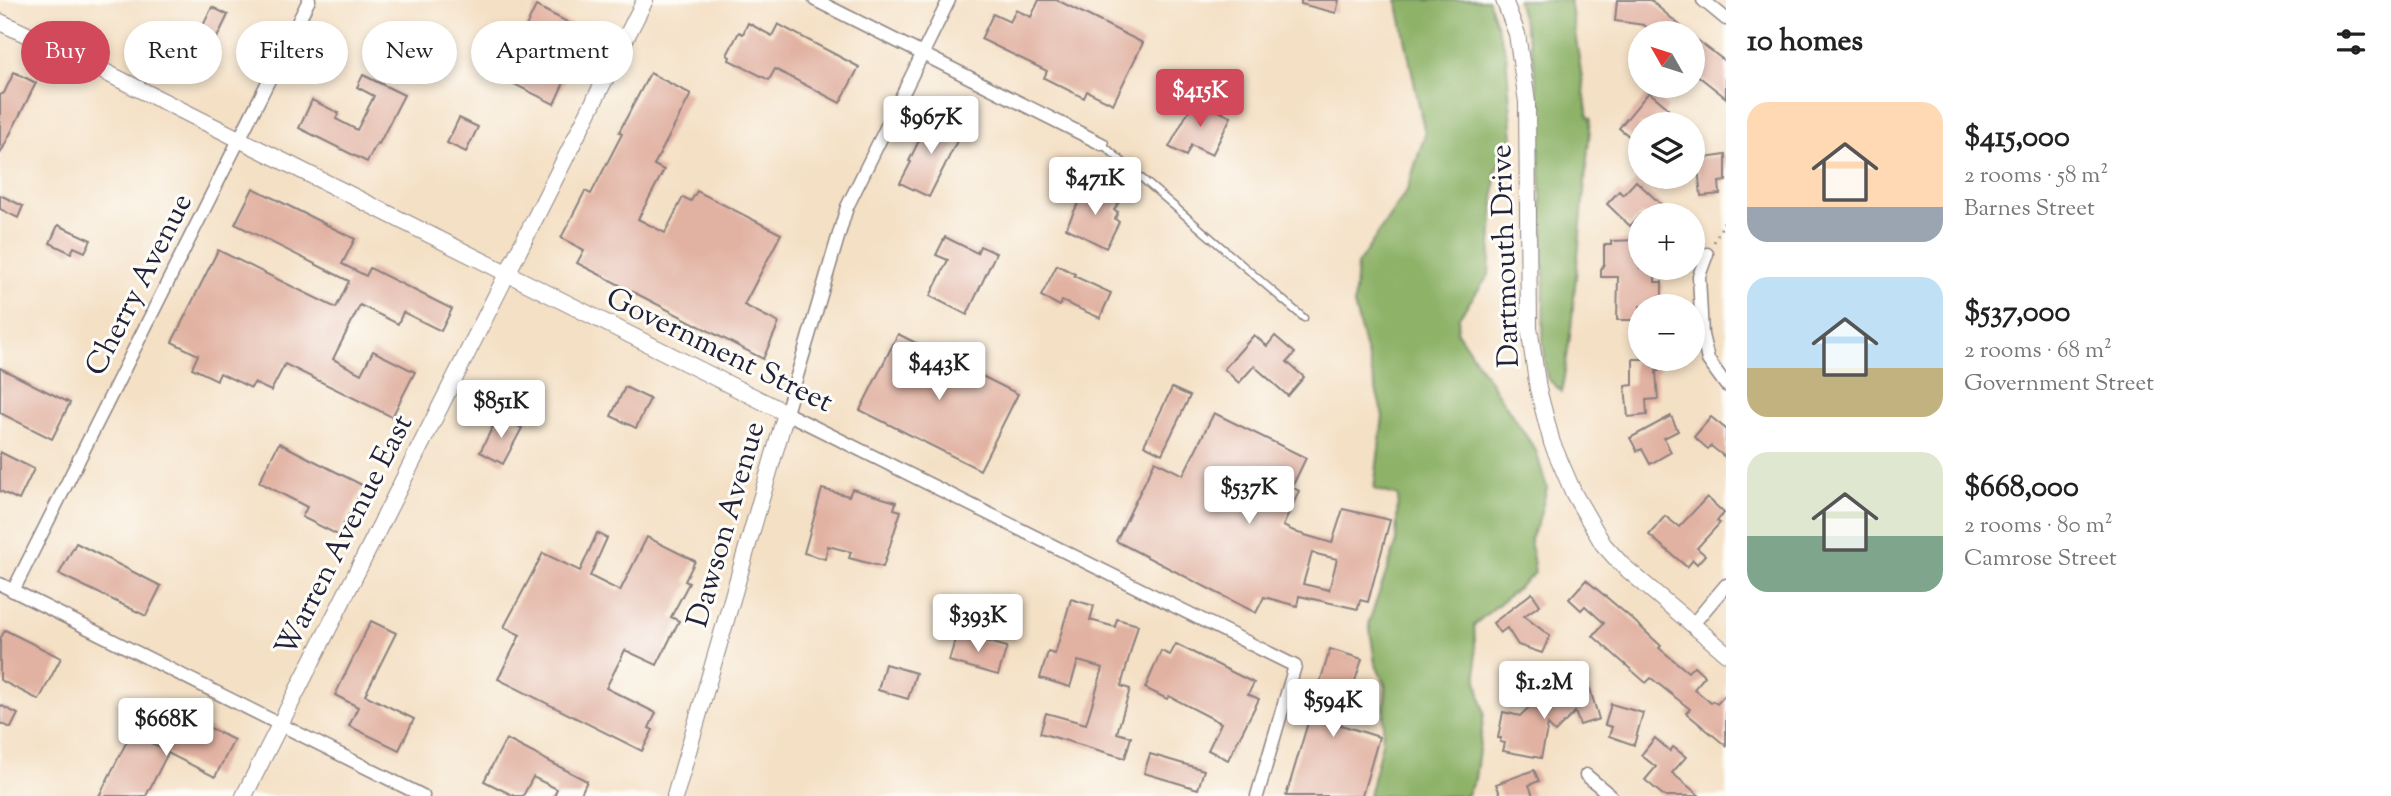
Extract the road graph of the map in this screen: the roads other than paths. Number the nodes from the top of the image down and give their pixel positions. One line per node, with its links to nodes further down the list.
1 (309, 0): 10 (street, Cherry Avenue)
2 (645, 0): 13 (street, Warren Avenue East)
3 (815, 0): 9 (street)
4 (949, 0): 9 (street, Dawson Avenue)
5 (1504, 0): 20 (street, Dartmouth Drive)
6 (1703, 0): 7 (street)
7 (1726, 19)
8 (0, 22): 10 (street, Government Street)
9 (922, 54): 11 (street); 16 (street, Dawson Avenue)
10 (240, 140): 13 (street, Government Street); 19 (street, Cherry Avenue)
11 (1102, 144): 14 (lane)
12 (1707, 254): 15 (street)
13 (506, 274): 16 (street, Government Street); 22 (street, Warren Avenue East)
14 (1304, 318)
15 (1726, 385)
16 (786, 413): 26 (street, Dawson Avenue); 27 (street, Government Street)
17 (0, 584): 19 (street)
18 (1726, 585): 20 (street)
19 (13, 591): 22 (street)
20 (1693, 624): 21 (street, Dartmouth Drive)
21 (1726, 653)
22 (279, 724): 24 (street, Warren Avenue East); 25 (street)
23 (1586, 775): 28 (street)
24 (244, 796)
25 (423, 796)
26 (676, 796)
27 (1257, 796)
28 (1611, 796)

